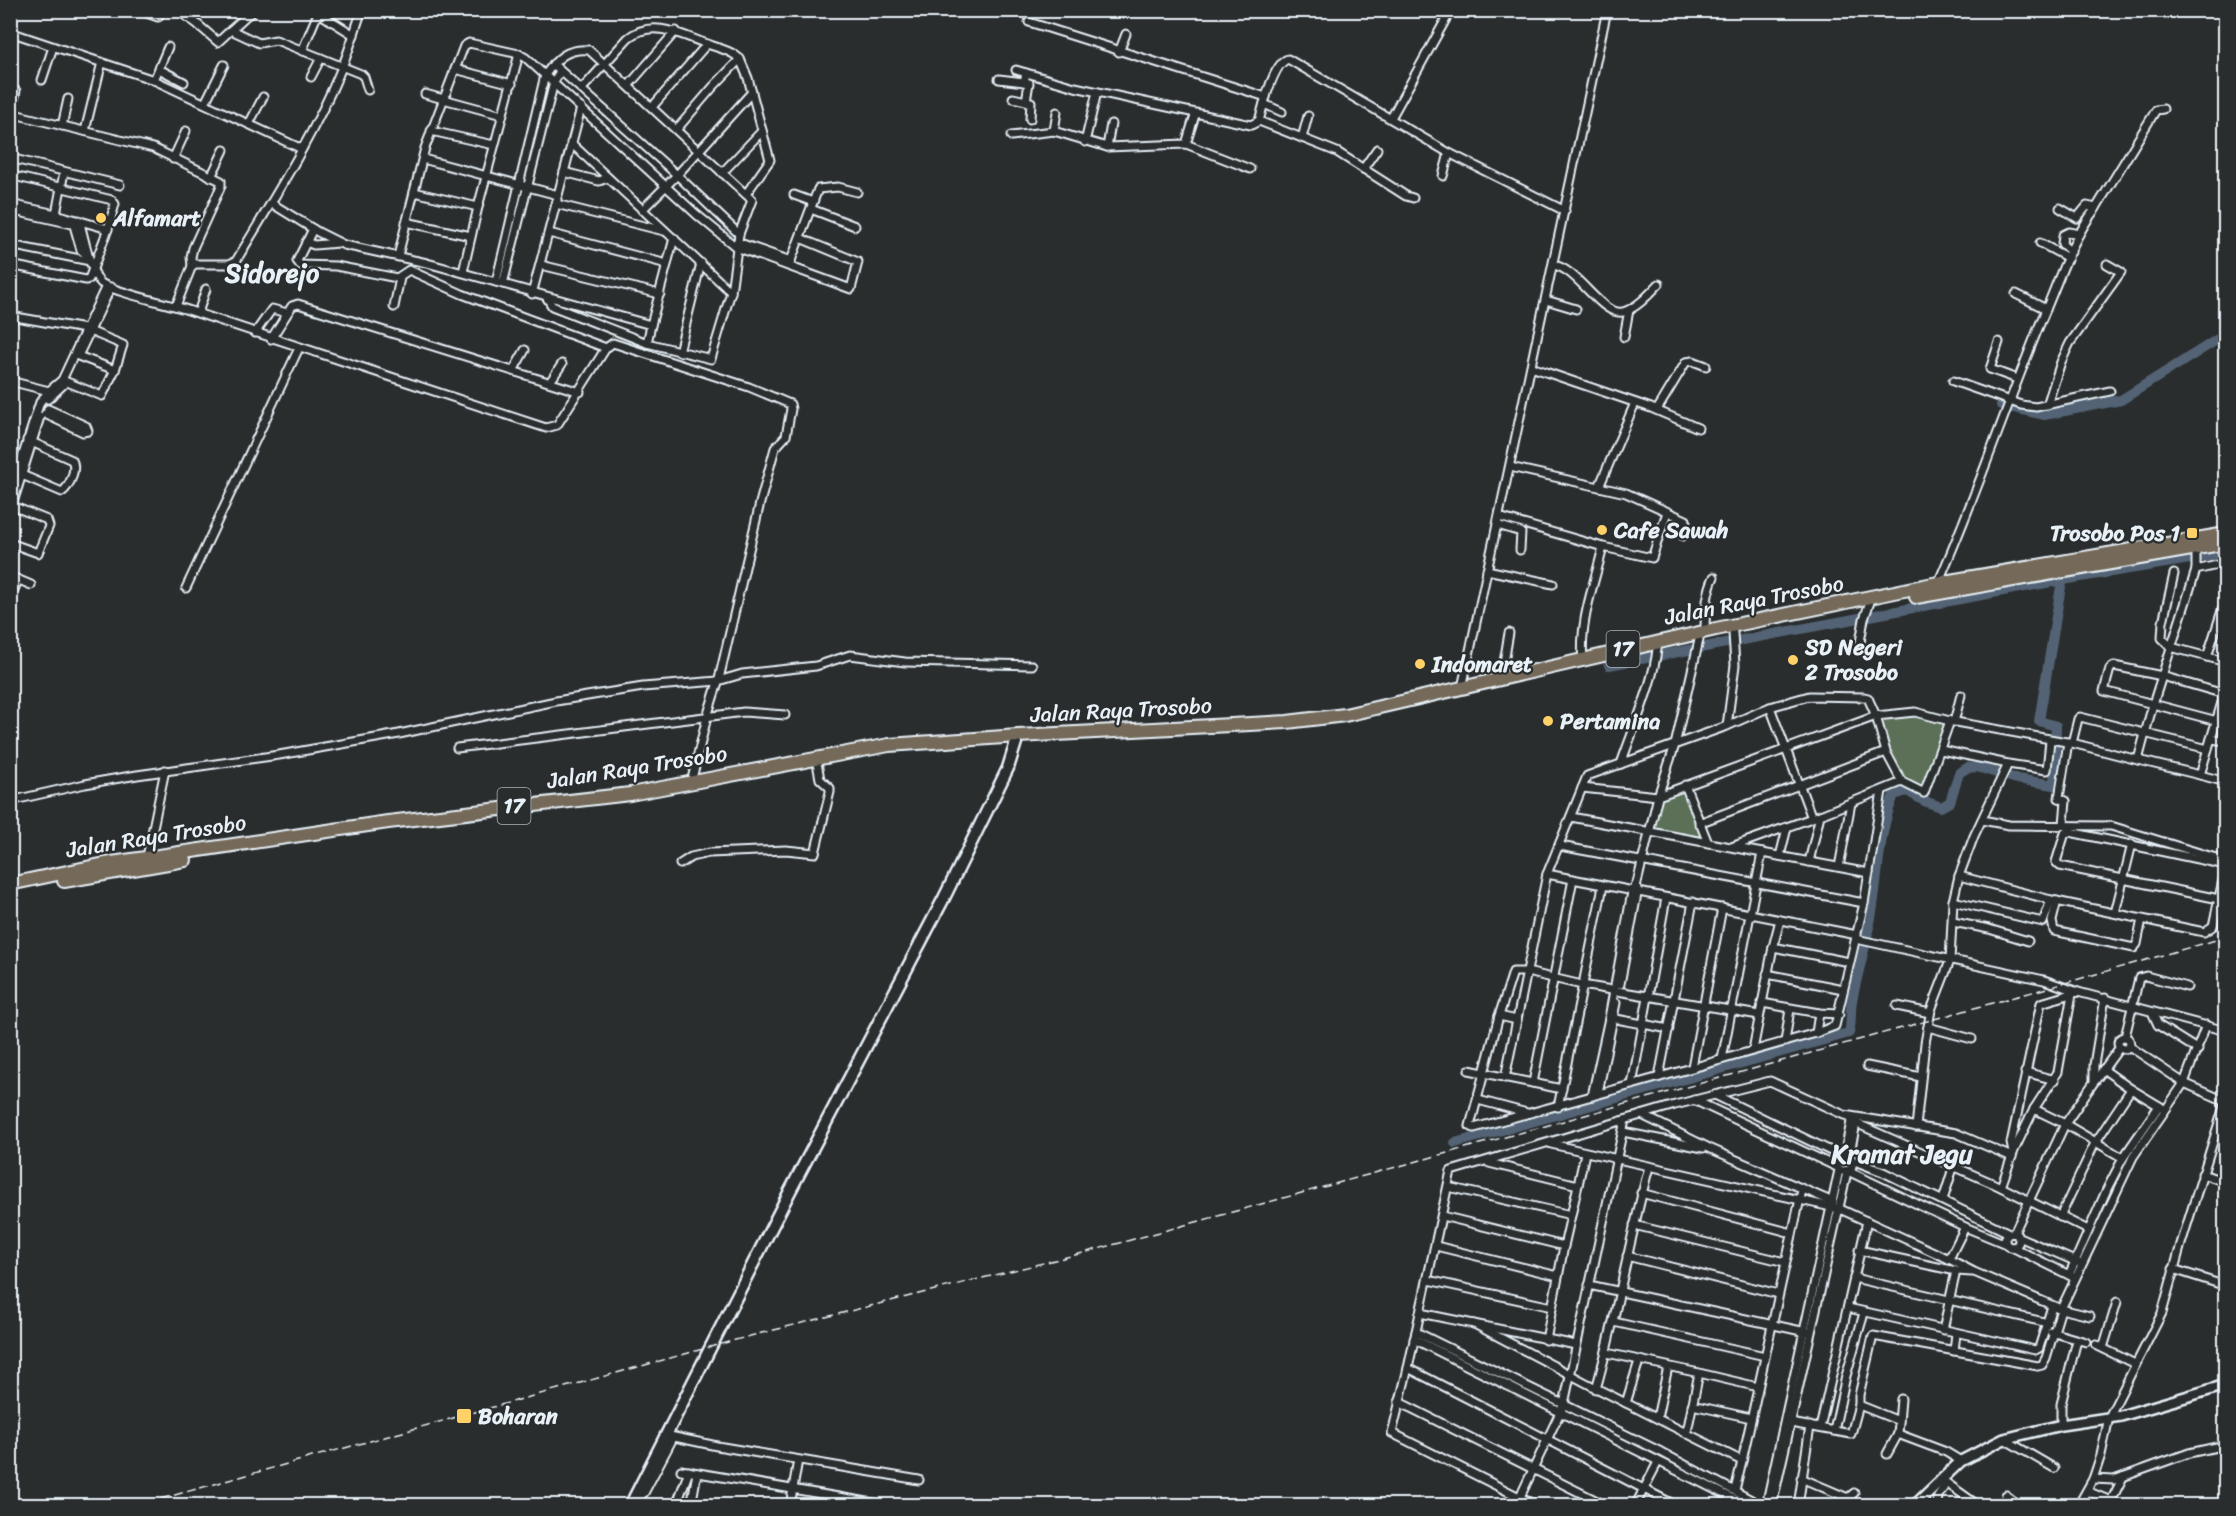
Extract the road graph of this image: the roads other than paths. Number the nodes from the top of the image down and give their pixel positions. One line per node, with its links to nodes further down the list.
1 (14, 10): 11 (street)
2 (138, 10): 3 (street)
3 (162, 10)
4 (177, 10): 12 (street)
5 (255, 10): 12 (street)
6 (362, 10): 15 (street)
7 (1451, 10): 67 (street)
8 (1607, 10): 124 (street)
9 (316, 12): 15 (street); 20 (street)
10 (1029, 22): 21 (street)
11 (10, 24)
12 (231, 30): 20 (street)
13 (676, 31): 17 (street); 28 (street); 44 (street)
14 (10, 32): 18 (street)
15 (355, 33): 29 (street)
16 (1126, 34): 21 (street)
17 (707, 44): 24 (street); 58 (street)
18 (53, 47): 25 (street); 38 (street)
19 (168, 47): 30 (street)
20 (302, 51): 23 (street)
21 (1119, 52): 56 (street)
22 (519, 54): 31 (street); 35 (street); 43 (street)
23 (321, 58): 29 (street); 36 (street)
24 (740, 59): 48 (street); 73 (street)
25 (102, 62): 39 (street); 74 (street)
26 (553, 64): 28 (street); 33 (street); 35 (street)
27 (224, 65): 57 (street)
28 (606, 65): 44 (street); 45 (street)
29 (342, 67): 46 (street); 87 (street)
30 (159, 69): 39 (street); 40 (street)
31 (455, 69): 43 (street); 54 (street)
32 (1016, 70): 34 (street)
33 (560, 71): 41 (street); 45 (street)
34 (1026, 73): 42 (street); 49 (street)
35 (545, 75): 41 (street); 107 (street)
36 (311, 77)
37 (999, 79): 42 (street)
38 (42, 80)
39 (154, 80): 57 (street)
40 (184, 82)
41 (554, 82): 59 (street); 107 (street)
42 (1024, 82): 55 (street)
43 (512, 84): 64 (street)
44 (629, 85): 58 (street)
45 (582, 89): 100 (street)
46 (368, 90)
47 (16, 91): 63 (street)
48 (752, 92): 77 (street); 89 (street)
49 (1097, 92): 65 (street); 81 (street)
50 (425, 94): 54 (street)
51 (263, 97): 70 (street)
52 (1012, 98): 55 (street)
53 (68, 99): 72 (street)
54 (443, 99): 64 (street); 76 (street)
55 (1026, 100): 68 (street)
56 (1265, 101): 62 (street); 67 (street); 69 (street)
57 (205, 103): 70 (street)
58 (653, 106): 73 (street)
59 (581, 108): 82 (street); 106 (street)
60 (2163, 109): 121 (street)
61 (1057, 112): 78 (street)
62 (1282, 112)
63 (11, 113): 72 (street)
64 (502, 115): 84 (street)
65 (1196, 115): 69 (street); 83 (street)
66 (1308, 117): 80 (street)
67 (1391, 118): 90 (street)
68 (1030, 119)
69 (1259, 121): 80 (street)
70 (249, 124): 87 (street)
71 (1111, 124): 85 (street)
72 (62, 126): 74 (street)
73 (677, 129): 89 (street)
74 (85, 131): 92 (street)
75 (186, 131): 92 (street)
76 (431, 131): 84 (street); 93 (street)
77 (762, 131): 98 (street); 111 (street)
78 (1054, 131): 79 (street); 81 (street)
79 (1011, 136)
80 (1302, 138): 95 (street)
81 (1085, 142): 85 (street)
82 (571, 143): 97 (street); 104 (street)
83 (1186, 144): 85 (street); 94 (street)
84 (494, 146): 101 (street)
85 (1107, 147)
86 (1377, 148): 95 (street)
87 (302, 149): 115 (street)
88 (224, 150): 103 (street)
89 (699, 151): 98 (street); 100 (street)
90 (1449, 153): 102 (street); 124 (street)
91 (10, 158): 96 (street)
92 (173, 159): 103 (street)
93 (423, 159): 101 (street); 109 (street)
94 (1250, 169)
95 (1363, 169): 114 (street)
96 (64, 172): 105 (street); 108 (street)
97 (564, 172): 104 (street); 112 (street)
98 (722, 173): 111 (street)
99 (10, 175): 108 (street)
100 (677, 175): 106 (street); 138 (street)
101 (486, 176): 107 (street); 119 (street)
102 (1443, 176)
103 (211, 177): 154 (street)
104 (608, 178): 123 (street)
105 (120, 185)
106 (667, 186): 123 (street); 138 (street)
107 (523, 187): 112 (street); 159 (street)
108 (61, 188): 126 (street); 130 (street)
109 (414, 192): 119 (street); 128 (street)
110 (857, 192): 118 (street)
111 (746, 194): 138 (street)
112 (558, 195): 117 (street)
113 (794, 195): 118 (street)
114 (1413, 198)
115 (271, 203): 131 (street); 154 (street)
116 (10, 204): 125 (street)
117 (556, 204): 132 (street); 133 (street)
118 (812, 206): 129 (street); 136 (street)
119 (478, 207): 135 (street)
120 (2060, 208): 121 (street)
121 (2096, 208): 134 (street)
122 (10, 210): 125 (street)
123 (642, 210): 132 (street)
124 (1564, 211): 147 (street)
125 (46, 214): 126 (street); 127 (street)
126 (56, 214): 127 (street)
127 (76, 222): 130 (street); 146 (street)
128 (406, 222): 135 (street); 144 (street)
129 (855, 226)
130 (108, 229): 146 (street)
131 (313, 229): 139 (street); 140 (street)
132 (665, 231): 137 (street)
133 (549, 233): 149 (street); 153 (street)
134 (2079, 234): 143 (street); 143 (street)
135 (471, 236): 156 (street)
136 (800, 237): 150 (street); 150 (street)
137 (674, 238): 148 (street); 149 (street)
138 (738, 241): 150 (street); 162 (street)
139 (306, 242): 140 (street); 157 (street)
140 (339, 243): 144 (street)
141 (2040, 243): 143 (street)
142 (10, 245): 146 (street)
143 (2069, 255): 171 (street)
144 (398, 256): 145 (street)
145 (413, 260): 155 (street); 156 (street)
146 (90, 261): 152 (street); 158 (street)
147 (1554, 262): 167 (street); 172 (street)
148 (700, 263): 162 (street); 186 (street)
149 (667, 264): 164 (street)
150 (790, 264)
151 (2107, 264): 203 (street)
152 (10, 265)
153 (541, 265): 163 (street); 164 (street)
154 (192, 266): 168 (street)
155 (409, 270): 157 (street); 184 (street)
156 (463, 272): 159 (street)
157 (400, 278): 169 (street)
158 (103, 283): 168 (street); 177 (street)
159 (499, 283): 163 (street)
160 (1659, 284): 172 (street)
161 (206, 289): 173 (street)
162 (731, 292): 186 (street)
163 (532, 294): 166 (street)
164 (660, 294): 176 (street)
165 (2016, 294): 171 (street)
166 (547, 298): 176 (street); 182 (street)
167 (1546, 300): 170 (street); 190 (street)
168 (176, 306): 173 (street)
169 (394, 308)
170 (1576, 309)
171 (2046, 309): 193 (street)
172 (1629, 310): 179 (street)
173 (198, 313): 178 (street)
174 (287, 313): 178 (street); 180 (street); 192 (street)
175 (10, 316): 177 (street)
176 (651, 325): 182 (street)
177 (87, 330): 187 (street); 191 (street); 195 (street)
178 (255, 333): 180 (street)
179 (1624, 337)
180 (272, 339): 183 (street)
181 (1999, 342): 193 (street)
182 (647, 343): 186 (street)
183 (299, 348): 199 (street); 231 (street)
184 (606, 348): 199 (street); 246 (street)
185 (525, 350): 192 (street)
186 (679, 352)
187 (78, 356): 191 (street); 195 (street)
188 (562, 364): 197 (street)
189 (1706, 366): 204 (street)
190 (1531, 367): 202 (street); 208 (street)
191 (115, 370): 195 (street)
192 (513, 371): 197 (street)
193 (2017, 379): 201 (street)
194 (10, 381): 200 (street)
195 (64, 381): 200 (street)
196 (1953, 381): 201 (street)
197 (550, 382): 199 (street)
198 (2110, 391): 203 (street)
199 (580, 392)
200 (47, 395): 205 (street); 205 (street)
201 (2009, 402): 203 (street); 229 (street)
202 (1635, 403): 204 (street); 210 (street)
203 (2047, 405)
204 (1657, 410): 206 (street)
205 (42, 415): 205 (street); 207 (street)
206 (1698, 428)
207 (30, 441): 209 (street); 209 (street); 211 (street)
208 (1510, 467): 210 (street); 214 (street)
209 (22, 475): 212 (street)
210 (1599, 487): 213 (street)
211 (10, 495)
212 (11, 508): 217 (street)
213 (1667, 513): 216 (street); 219 (street)
214 (1498, 521): 219 (street); 220 (street); 223 (street)
215 (2226, 534): 229 (highway, Jalan Raya Trosobo / 17)
216 (1683, 536)
217 (10, 543)
218 (2226, 543): 221 (highway, Jalan Raya Trosobo / 17)
219 (1603, 547): 242 (street)
220 (1520, 550)
221 (2196, 550): 224 (street); 234 (highway, Jalan Raya Trosobo / 17)
222 (2226, 563): 224 (street)
223 (1487, 570): 228 (street); 248 (street)
224 (2196, 570): 238 (street)
225 (2174, 574): 238 (street)
226 (1714, 577): 237 (street)
227 (14, 578): 230 (street); 233 (street)
228 (1553, 584)
229 (1938, 584): 234 (highway, Jalan Raya Trosobo / 17)
230 (31, 585)
231 (186, 588)
232 (2226, 598): 241 (street)
233 (10, 600)
234 (1867, 609): 236 (highway, Jalan Raya Trosobo / 17); 237 (highway, Jalan Raya Trosobo / 17); 239 (street)
235 (1509, 633): 247 (street)
236 (1734, 639): 237 (highway, Jalan Raya Trosobo / 17); 259 (street)
237 (1700, 642): 240 (highway, Jalan Raya Trosobo / 17); 242 (highway, Jalan Raya Trosobo / 17); 265 (street)
238 (2171, 647): 241 (street); 245 (street)
239 (1859, 648)
240 (1656, 653): 242 (highway, Jalan Raya Trosobo / 17); 273 (street)
241 (2207, 657): 243 (street)
242 (1583, 662): 247 (highway, Jalan Raya Trosobo / 17); 266 (highway, Jalan Raya Trosobo / 17)
243 (2226, 662)
244 (1032, 665): 246 (street)
245 (2162, 676): 249 (street); 251 (street); 251 (street)
246 (719, 678): 255 (street); 276 (street)
247 (1500, 680): 248 (highway, Jalan Raya Trosobo / 17)
248 (1462, 688): 266 (highway, Jalan Raya Trosobo / 17)
249 (2225, 692): 253 (street)
250 (1960, 695): 257 (street)
251 (2153, 704): 258 (street); 260 (street)
252 (1770, 707): 256 (street); 259 (street); 269 (street)
253 (2222, 712): 258 (street)
254 (785, 715): 255 (street)
255 (707, 717): 267 (street); 280 (street)
256 (1876, 717): 257 (street); 269 (street); 271 (street)
257 (1952, 721): 262 (street); 270 (street)
258 (2217, 721): 261 (street)
259 (1727, 726): 265 (street)
260 (2145, 732): 264 (street); 268 (street); 272 (street)
261 (2211, 739): 263 (street); 268 (street)
262 (2054, 740): 264 (street); 274 (street)
263 (2226, 741)
264 (2070, 743): 272 (street); 293 (street)
265 (1675, 746): 273 (street); 285 (street)
266 (1016, 747): 275 (highway, Jalan Raya Trosobo / 17); 280 (highway, Jalan Raya Trosobo / 17); 512 (main road)
267 (457, 748)
268 (2208, 749): 277 (street)
269 (1786, 750): 281 (street); 282 (street)
270 (1941, 750): 274 (street); 279 (street)
271 (1886, 752): 279 (street); 282 (street)
272 (2138, 760): 277 (street)
273 (1621, 764): 283 (street)
274 (2007, 766): 291 (street)
275 (818, 769): 280 (highway, Jalan Raya Trosobo / 17); 305 (street)
276 (165, 770): 286 (street); 302 (street)
277 (2200, 775): 278 (street)
278 (2226, 782)
279 (1902, 783): 284 (street)
280 (687, 785): 302 (highway, Jalan Raya Trosobo / 17); 316 (highway, Jalan Raya Trosobo / 17)
281 (1685, 786): 285 (street); 292 (street)
282 (1800, 786): 290 (street); 292 (street)
283 (1582, 788): 285 (street); 289 (street)
284 (1882, 791): 287 (street); 308 (street)
285 (1658, 796): 295 (street)
286 (10, 801)
287 (1851, 803): 288 (street); 307 (street)
288 (1820, 815): 290 (street); 304 (street)
289 (1571, 817): 295 (street); 298 (street)
290 (1812, 818): 294 (street)
291 (1982, 820): 293 (street); 310 (street)
292 (1699, 823): 296 (street)
293 (2064, 824): 306 (street)
294 (1787, 828): 299 (street); 301 (street)
295 (1650, 832): 296 (street); 303 (street)
296 (1708, 843): 299 (street)
297 (2132, 844): 306 (street); 312 (street); 312 (street)
298 (1560, 846): 303 (street); 309 (street)
299 (1732, 847): 300 (street)
300 (1762, 853): 301 (street); 313 (street)
301 (1780, 856): 304 (street)
302 (147, 857): 314 (highway, Jalan Raya Trosobo / 17)
303 (1643, 862): 313 (street); 317 (street)
304 (1809, 862): 307 (street)
305 (680, 864)
306 (2226, 865): 319 (street)
307 (1839, 867): 308 (street)
308 (1869, 873): 323 (street)
309 (1547, 874): 311 (street); 335 (street)
310 (1959, 876): 320 (street); 321 (street)
311 (1573, 879): 315 (street); 337 (street)
312 (2124, 879): 319 (street); 325 (street)
313 (1757, 882): 323 (street); 326 (street)
314 (10, 884)
315 (1603, 886): 317 (street); 338 (street)
316 (10, 891)
317 (1636, 892): 318 (street); 341 (street)
318 (1666, 898): 322 (street); 343 (street)
319 (2219, 899): 327 (street)
320 (1953, 901): 321 (street); 329 (street)
321 (2054, 901): 325 (street); 327 (street)
322 (1693, 902): 324 (street); 345 (street)
323 (1864, 903): 330 (street)
324 (1722, 908): 326 (street); 349 (street)
325 (2115, 913): 327 (street)
326 (1751, 915): 328 (street); 351 (street)
327 (2142, 919)
328 (1780, 920): 330 (street); 332 (street)
329 (1953, 922): 331 (street); 333 (street)
330 (1860, 939): 333 (street); 334 (street)
331 (2028, 941)
332 (1773, 947): 334 (street); 336 (street)
333 (1950, 961): 342 (street); 354 (street)
334 (1849, 962): 340 (street)
335 (1527, 972): 337 (street); 357 (street); 359 (street)
336 (1767, 974): 340 (street); 346 (street)
337 (1553, 978): 338 (street); 385 (street)
338 (1582, 985): 341 (street); 388 (street)
339 (2187, 987): 348 (street)
340 (1844, 989): 355 (street)
341 (1616, 990): 343 (street); 358 (street)
342 (2075, 993): 344 (street); 378 (street); 383 (street)
343 (1647, 995): 345 (street); 360 (street)
344 (2105, 999): 348 (street); 384 (street)
345 (1675, 1001): 349 (street); 363 (street)
346 (1762, 1003): 350 (street); 356 (street)
347 (1897, 1006): 354 (street)
348 (2132, 1006): 352 (street); 366 (street)
349 (1702, 1007): 351 (street); 375 (street)
350 (1790, 1009): 353 (street); 368 (street)
351 (1731, 1012): 356 (street); 373 (street)
352 (2152, 1012): 361 (street); 372 (street)
353 (1819, 1013): 355 (street); 365 (street)
354 (1930, 1013): 362 (street)
355 (1839, 1014): 365 (street)
356 (1759, 1015): 371 (street)
357 (1499, 1016): 359 (street); 379 (street)
358 (1611, 1018): 360 (street); 390 (street)
359 (1517, 1020): 382 (street)
360 (1642, 1023): 363 (street); 387 (street)
361 (2206, 1025): 364 (street); 372 (street)
362 (1928, 1027): 367 (street); 381 (street)
363 (1669, 1029): 380 (street)
364 (2226, 1031)
365 (1816, 1033): 368 (street)
366 (2125, 1036): 369 (street); 370 (street)
367 (1972, 1039)
368 (1785, 1042): 371 (street)
369 (2129, 1046): 370 (street); 386 (street)
370 (2120, 1047): 376 (street)
371 (1753, 1050): 373 (street)
372 (2198, 1050): 386 (street)
373 (1722, 1059): 375 (street)
374 (1867, 1066): 381 (street)
375 (1692, 1067): 380 (street)
376 (2103, 1069): 384 (street); 389 (street)
377 (1469, 1070): 379 (street)
378 (2025, 1072): 383 (street); 411 (street)
379 (1484, 1075): 382 (street); 392 (street)
380 (1659, 1077): 387 (street)
381 (1921, 1077): 403 (street)
382 (1505, 1078): 385 (street)
383 (2055, 1080): 397 (street)
384 (2094, 1082): 402 (street)
385 (1533, 1083): 388 (street)
386 (2184, 1083): 394 (street); 396 (street)
387 (1632, 1084): 390 (street)
388 (1562, 1089): 395 (street)
389 (2131, 1089): 396 (street); 407 (street)
390 (1595, 1095): 395 (street)
391 (1715, 1095): 393 (street); 401 (street); 412 (street)
392 (1478, 1100): 398 (street); 398 (street)
393 (1694, 1100): 399 (street); 418 (street)
394 (2225, 1100): 404 (street)
395 (1558, 1107): 398 (street)
396 (2162, 1108): 413 (street); 448 (street)
397 (2034, 1109): 402 (street); 411 (street)
398 (1529, 1113)
399 (1642, 1115): 400 (street); 409 (street)
400 (1625, 1120): 405 (street); 408 (street)
401 (1854, 1120): 403 (street); 412 (street); 417 (street)
402 (2065, 1124): 407 (street); 428 (street)
403 (1916, 1127): 411 (street)
404 (2217, 1130): 406 (street); 419 (street)
405 (1623, 1132): 409 (street); 414 (street)
406 (2226, 1133)
407 (2095, 1143): 413 (street); 433 (street)
408 (1549, 1144): 410 (street); 415 (street)
409 (1709, 1148): 424 (street)
410 (1585, 1153): 414 (street); 421 (street)
411 (2012, 1155): 423 (street)
412 (1846, 1157): 418 (street); 418 (street); 427 (street)
413 (2123, 1158): 437 (street)
414 (1616, 1159): 416 (street); 456 (street)
415 (1486, 1162): 421 (street); 422 (street)
416 (1649, 1167): 425 (street); 426 (street)
417 (1953, 1168): 423 (street); 427 (street)
418 (1843, 1170): 429 (street); 430 (street); 436 (street)
419 (2202, 1174): 420 (street); 449 (street)
420 (2226, 1182)
421 (1578, 1185): 431 (street)
422 (1448, 1187): 431 (street); 432 (street)
423 (2001, 1187): 428 (street)
424 (1802, 1190): 426 (street); 429 (street)
425 (1641, 1193): 435 (street); 438 (street)
426 (1799, 1200): 429 (street); 438 (street)
427 (1943, 1200): 439 (street)
428 (2029, 1203): 433 (street); 439 (street)
429 (1832, 1205): 430 (street); 474 (street)
430 (1840, 1209): 434 (street); 474 (street)
431 (1571, 1215): 441 (street)
432 (1442, 1216): 440 (street); 441 (street)
433 (2060, 1217): 437 (street)
434 (1867, 1221): 443 (street); 445 (street)
435 (1634, 1225): 444 (street); 446 (street)
436 (1965, 1227): 442 (street); 445 (street)
437 (2088, 1230): 447 (street)
438 (1792, 1233): 446 (street)
439 (2014, 1234): 442 (street); 442 (street); 447 (street)
440 (1436, 1246): 452 (street); 455 (street)
441 (1564, 1246): 452 (street)
442 (2009, 1246): 453 (street)
443 (1859, 1250): 450 (street); 454 (street)
444 (1627, 1256): 458 (street); 459 (street)
445 (1949, 1259): 451 (street)
446 (1785, 1262): 459 (street)
447 (2075, 1262): 448 (street); 453 (street)
448 (2083, 1265): 453 (street)
449 (2174, 1269): 457 (street); 486 (street)
450 (1956, 1271): 451 (street); 460 (street)
451 (1974, 1272): 462 (street)
452 (1558, 1276): 463 (street)
453 (2073, 1277): 465 (street)
454 (1854, 1278): 460 (street); 464 (street)
455 (1428, 1280): 463 (street); 467 (street)
456 (1588, 1285): 458 (street); 481 (street)
457 (2226, 1286)
458 (1620, 1291): 469 (street); 471 (street)
459 (1779, 1294): 471 (street)
460 (1950, 1301): 472 (street); 473 (street)
461 (2118, 1302): 486 (street)
462 (2052, 1306): 465 (street); 472 (street)
463 (1552, 1307): 478 (street)
464 (1848, 1308): 466 (street); 508 (street)
465 (2061, 1309): 468 (street); 476 (street)
466 (1864, 1312): 473 (street); 509 (street)
467 (1420, 1313): 470 (street); 477 (street)
468 (2090, 1316)
469 (1614, 1322): 483 (street); 484 (street)
470 (1474, 1324): 478 (street); 490 (street)
471 (1772, 1326): 474 (street); 484 (street)
472 (2047, 1327): 475 (street); 476 (street)
473 (1942, 1330): 475 (street)
474 (1807, 1333): 505 (street); 548 (street)
475 (1956, 1333): 482 (street)
476 (2054, 1333): 479 (street); 482 (street)
477 (1415, 1335): 488 (street); 497 (street); 500 (street)
478 (1546, 1340): 481 (street)
479 (2077, 1340): 480 (street); 506 (street)
480 (2086, 1342)
481 (1576, 1345): 490 (street)
482 (1954, 1352): 499 (street)
483 (1606, 1353): 485 (street); 493 (street)
484 (1766, 1356): 492 (street)
485 (1639, 1361): 487 (street); 496 (street)
486 (2135, 1364): 503 (street)
487 (1668, 1367): 489 (street); 501 (street)
488 (1408, 1368): 495 (street); 514 (street)
489 (1699, 1373): 492 (street); 498 (street)
490 (1569, 1374): 493 (street); 497 (street)
491 (2225, 1384): 503 (street)
492 (1758, 1387): 502 (street)
493 (1596, 1389): 496 (street)
494 (1901, 1399): 504 (street)
495 (1399, 1402): 522 (street); 535 (street)
496 (1626, 1403): 501 (street)
497 (1564, 1404): 500 (street); 531 (street)
498 (1692, 1405): 502 (street); 510 (street)
499 (1859, 1405): 504 (street); 509 (street)
500 (1560, 1413): 514 (street); 520 (street)
501 (1657, 1418): 510 (street)
502 (1751, 1418): 518 (street)
503 (2109, 1418): 506 (street); 526 (street)
504 (1899, 1421): 511 (street)
505 (1791, 1422): 507 (street); 549 (street)
506 (2061, 1425): 513 (street)
507 (1810, 1426): 508 (street); 525 (street)
508 (1820, 1428): 509 (street)
509 (1834, 1431)
510 (1687, 1432): 518 (street)
511 (1898, 1434): 516 (street); 519 (street)
512 (669, 1437): 517 (street); 537 (main road)
513 (2004, 1439): 519 (street); 521 (street)
514 (1547, 1441): 522 (street); 530 (street)
515 (2226, 1445): 524 (street)
516 (1887, 1454)
517 (798, 1460): 527 (street); 529 (street)
518 (1742, 1461): 531 (street)
519 (1961, 1461): 528 (street)
520 (1658, 1462): 530 (street); 547 (street)
521 (2054, 1468)
522 (1533, 1469): 535 (street); 544 (street)
523 (689, 1471): 529 (street); 538 (street); 539 (street)
524 (2123, 1476): 526 (street); 536 (street)
525 (1801, 1478): 533 (street); 550 (street)
526 (2093, 1479): 532 (street)
527 (919, 1480)
528 (1944, 1481): 551 (street); 552 (street); 553 (street)
529 (792, 1488): 541 (street); 542 (street)
530 (1644, 1489): 545 (street); 546 (street)
531 (1735, 1490): 548 (street)
532 (2087, 1491): 536 (street); 555 (street)
533 (1854, 1493)
534 (2006, 1496): 554 (street)
535 (1520, 1497): 543 (street)
536 (2110, 1503)
537 (631, 1504)
538 (691, 1504): 540 (street)
539 (676, 1506)
540 (713, 1506)
541 (790, 1506)
542 (891, 1506)
543 (1537, 1506)
544 (1607, 1506)
545 (1635, 1506)
546 (1677, 1506)
547 (1748, 1506)
548 (1765, 1506)
549 (1772, 1506)
550 (1798, 1506)
551 (1914, 1506)
552 (1937, 1506)
553 (1979, 1506)
554 (2020, 1506)
555 (2078, 1506)

